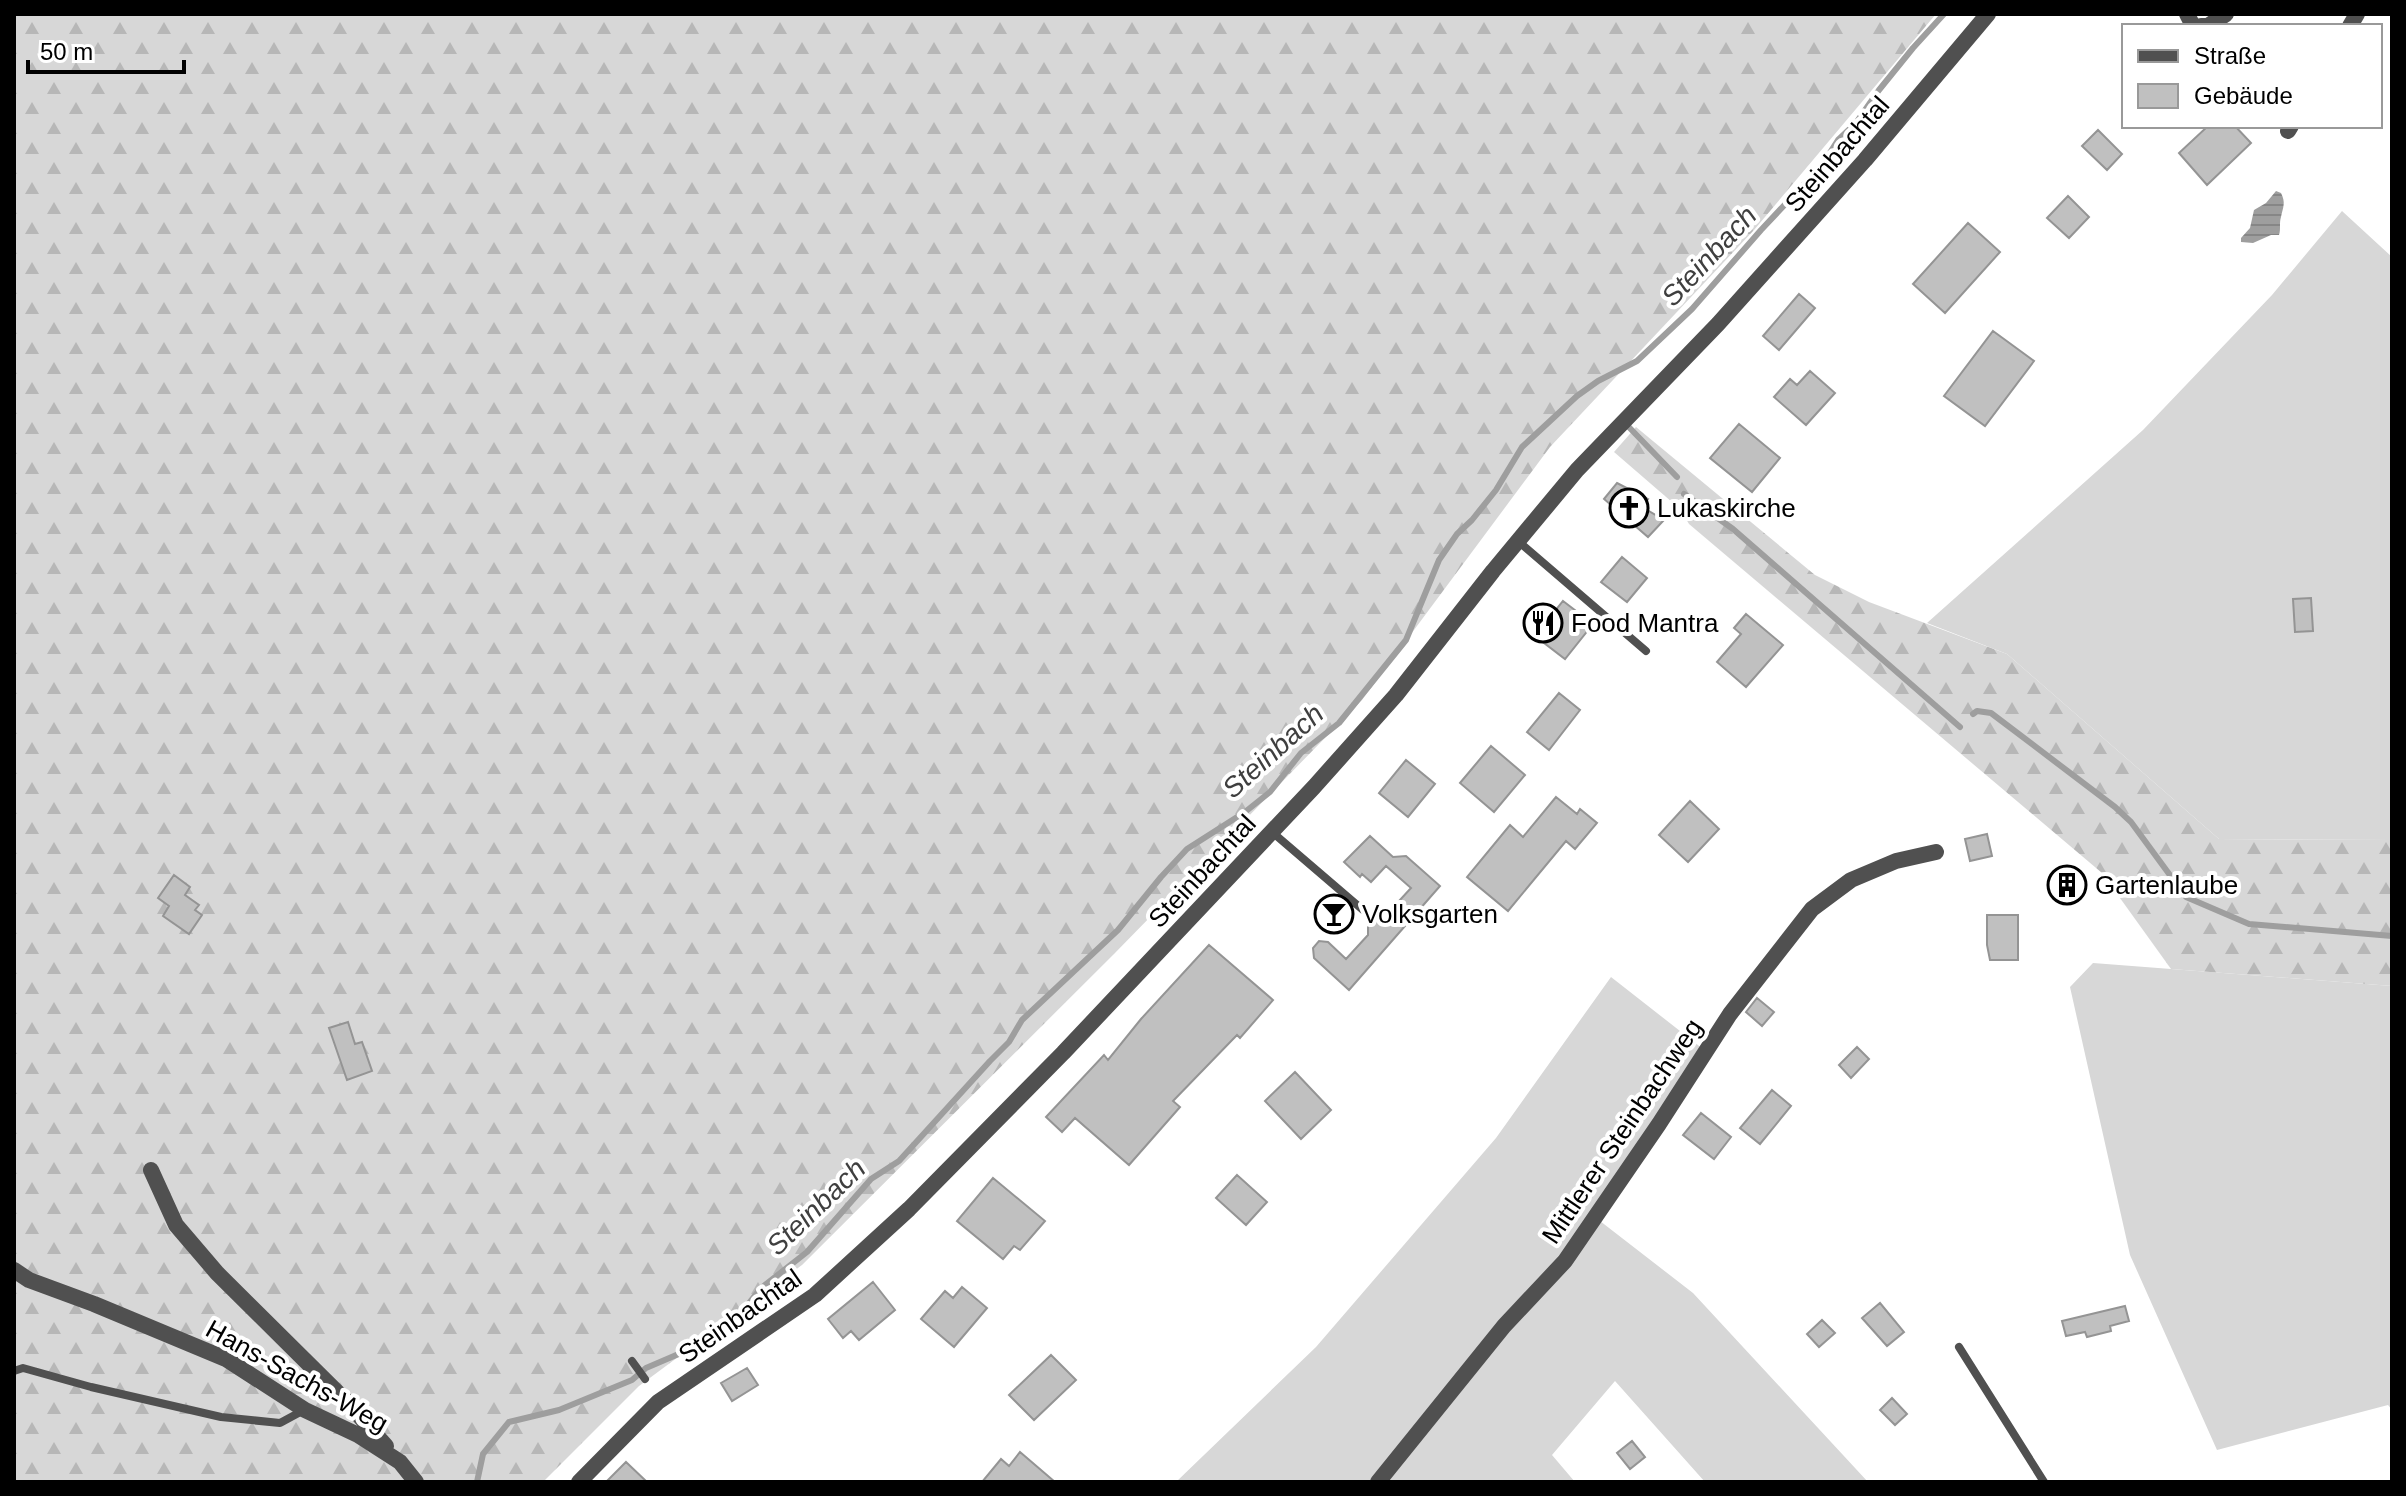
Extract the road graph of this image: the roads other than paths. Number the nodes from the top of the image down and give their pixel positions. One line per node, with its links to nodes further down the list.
1 (1988, 14): 2 (street, Steinbachtal)
2 (1518, 541): 3 (lane); 4 (street, Steinbachtal)
3 (1646, 651)
4 (1272, 832): 6 (lane); 16 (street, Steinbachtal)
5 (1936, 852): 17 (street, Mittlerer Steinbachweg)
6 (1363, 910)
7 (151, 1170): 14 (street)
8 (14, 1270): 13 (street, Hans-Sachs-Weg)
9 (1959, 1347): 18 (lane)
10 (632, 1361): 12 (lane)
11 (14, 1371): 13 (lane)
12 (645, 1379)
13 (305, 1410): 14 (street, Hans-Sachs-Weg)
14 (400, 1462): 15 (street, Hans-Sachs-Weg)
15 (416, 1482)
16 (579, 1482)
17 (1378, 1482)
18 (2044, 1482)

